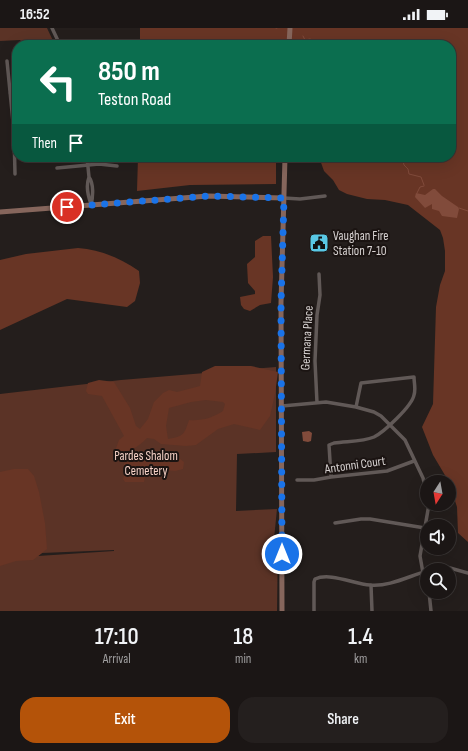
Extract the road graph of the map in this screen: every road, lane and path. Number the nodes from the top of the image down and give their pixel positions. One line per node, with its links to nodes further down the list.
1 (52, 28): 3 (street)
2 (290, 28): 4 (main road)
3 (58, 40)
4 (289, 40)
5 (7, 61): 6 (street)
6 (10, 93): 7 (street)
7 (12, 109)
8 (15, 162): 14 (street)
9 (88, 162): 11 (street)
10 (285, 162): 16 (main road)
11 (88, 165): 12 (street); 13 (street); 17 (street)
12 (117, 166)
13 (57, 168)
14 (15, 174)
15 (325, 196): 16 (street)
16 (284, 198): 17 (main road); 21 (main road)
17 (91, 205): 18 (main road)
18 (0, 212)
19 (319, 274): 20 (street, Germana Place)
20 (317, 402): 21 (street); 22 (street)
21 (282, 406): 35 (main road)
22 (356, 407): 23 (street); 23 (street)
23 (390, 425): 24 (street); 26 (street)
24 (414, 461): 25 (street); 26 (street, Antonni Court)
25 (421, 475)
26 (331, 477): 27 (street, Antonni Court)
27 (297, 480)
28 (335, 523): 29 (street)
29 (420, 527)
30 (456, 570): 31 (street)
31 (468, 573)
32 (420, 574): 33 (street)
33 (371, 585): 36 (street); 37 (street)
34 (430, 599): 38 (street)
35 (282, 611)
36 (314, 611)
37 (372, 611)
38 (431, 611)

